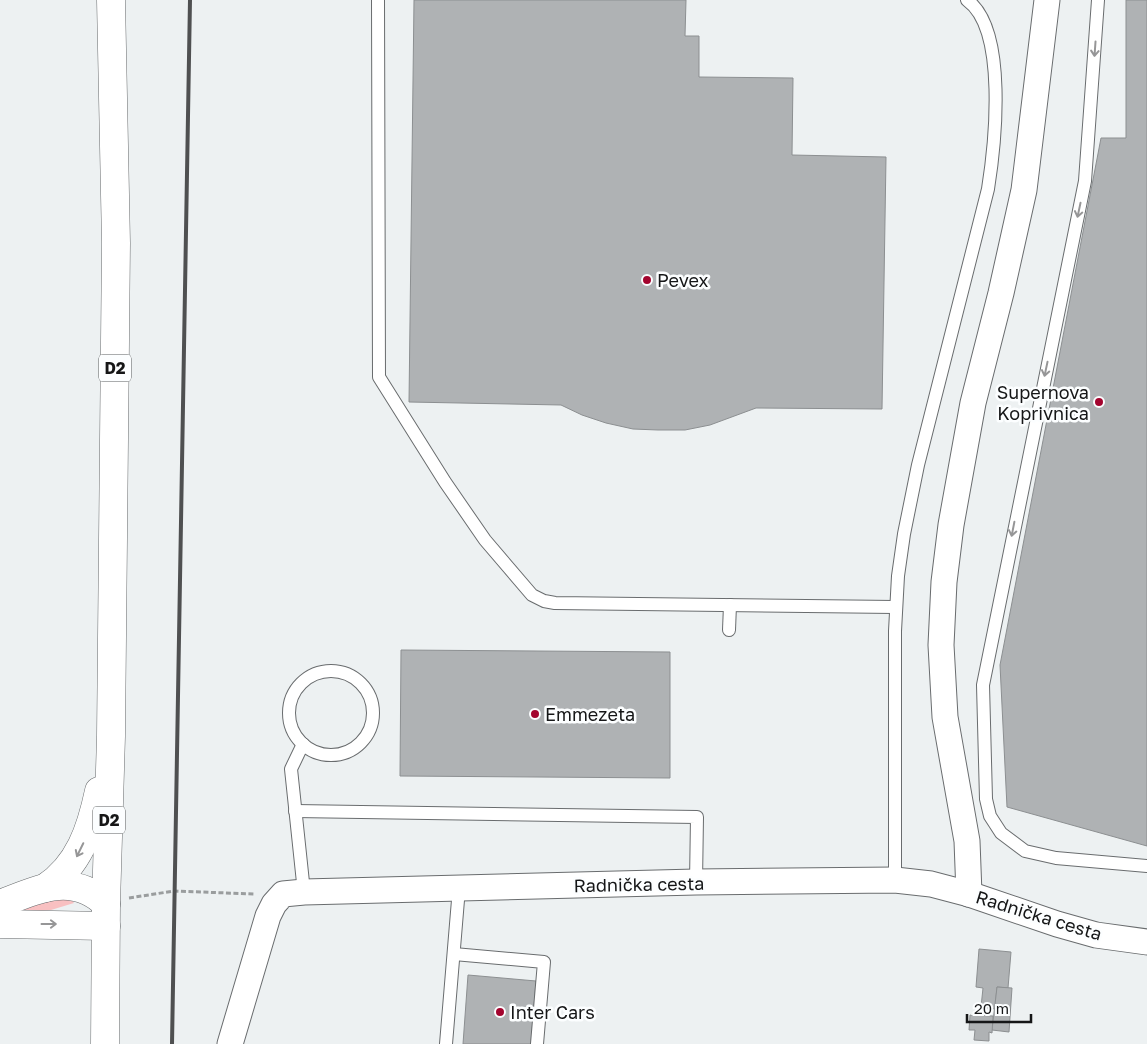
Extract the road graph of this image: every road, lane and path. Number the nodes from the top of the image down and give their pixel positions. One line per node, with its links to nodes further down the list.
1 (111, 0): 9 (main road, D2)
2 (378, 0): 6 (lane)
3 (967, 0): 7 (lane)
4 (1048, 0): 18 (street)
5 (1098, 0): 12 (lane, one-way to 12)
6 (730, 605): 7 (lane); 8 (lane)
7 (895, 607): 13 (lane)
8 (729, 630)
9 (111, 736): 15 (main road, one-way to 15); 20 (main road, D2)
10 (303, 744): 10 (lane); 11 (lane)
11 (295, 812): 14 (lane); 17 (lane)
12 (1147, 866)
13 (895, 880): 14 (street, Radnička cesta); 18 (street, Radnička cesta)
14 (696, 882): 16 (street, Radnička cesta)
15 (45, 888): 19 (main road); 20 (main road)
16 (459, 888): 17 (street, Radnička cesta); 23 (lane)
17 (293, 893): 20 (path); 25 (street)
18 (969, 894): 22 (street, Radnička cesta)
19 (0, 904)
20 (106, 915): 21 (main road, one-way to 20); 24 (main road, D2)
21 (0, 924)
22 (1147, 942)
23 (454, 954): 26 (lane); 27 (lane)
24 (105, 1044)
25 (230, 1044)
26 (446, 1044)
27 (537, 1044)

